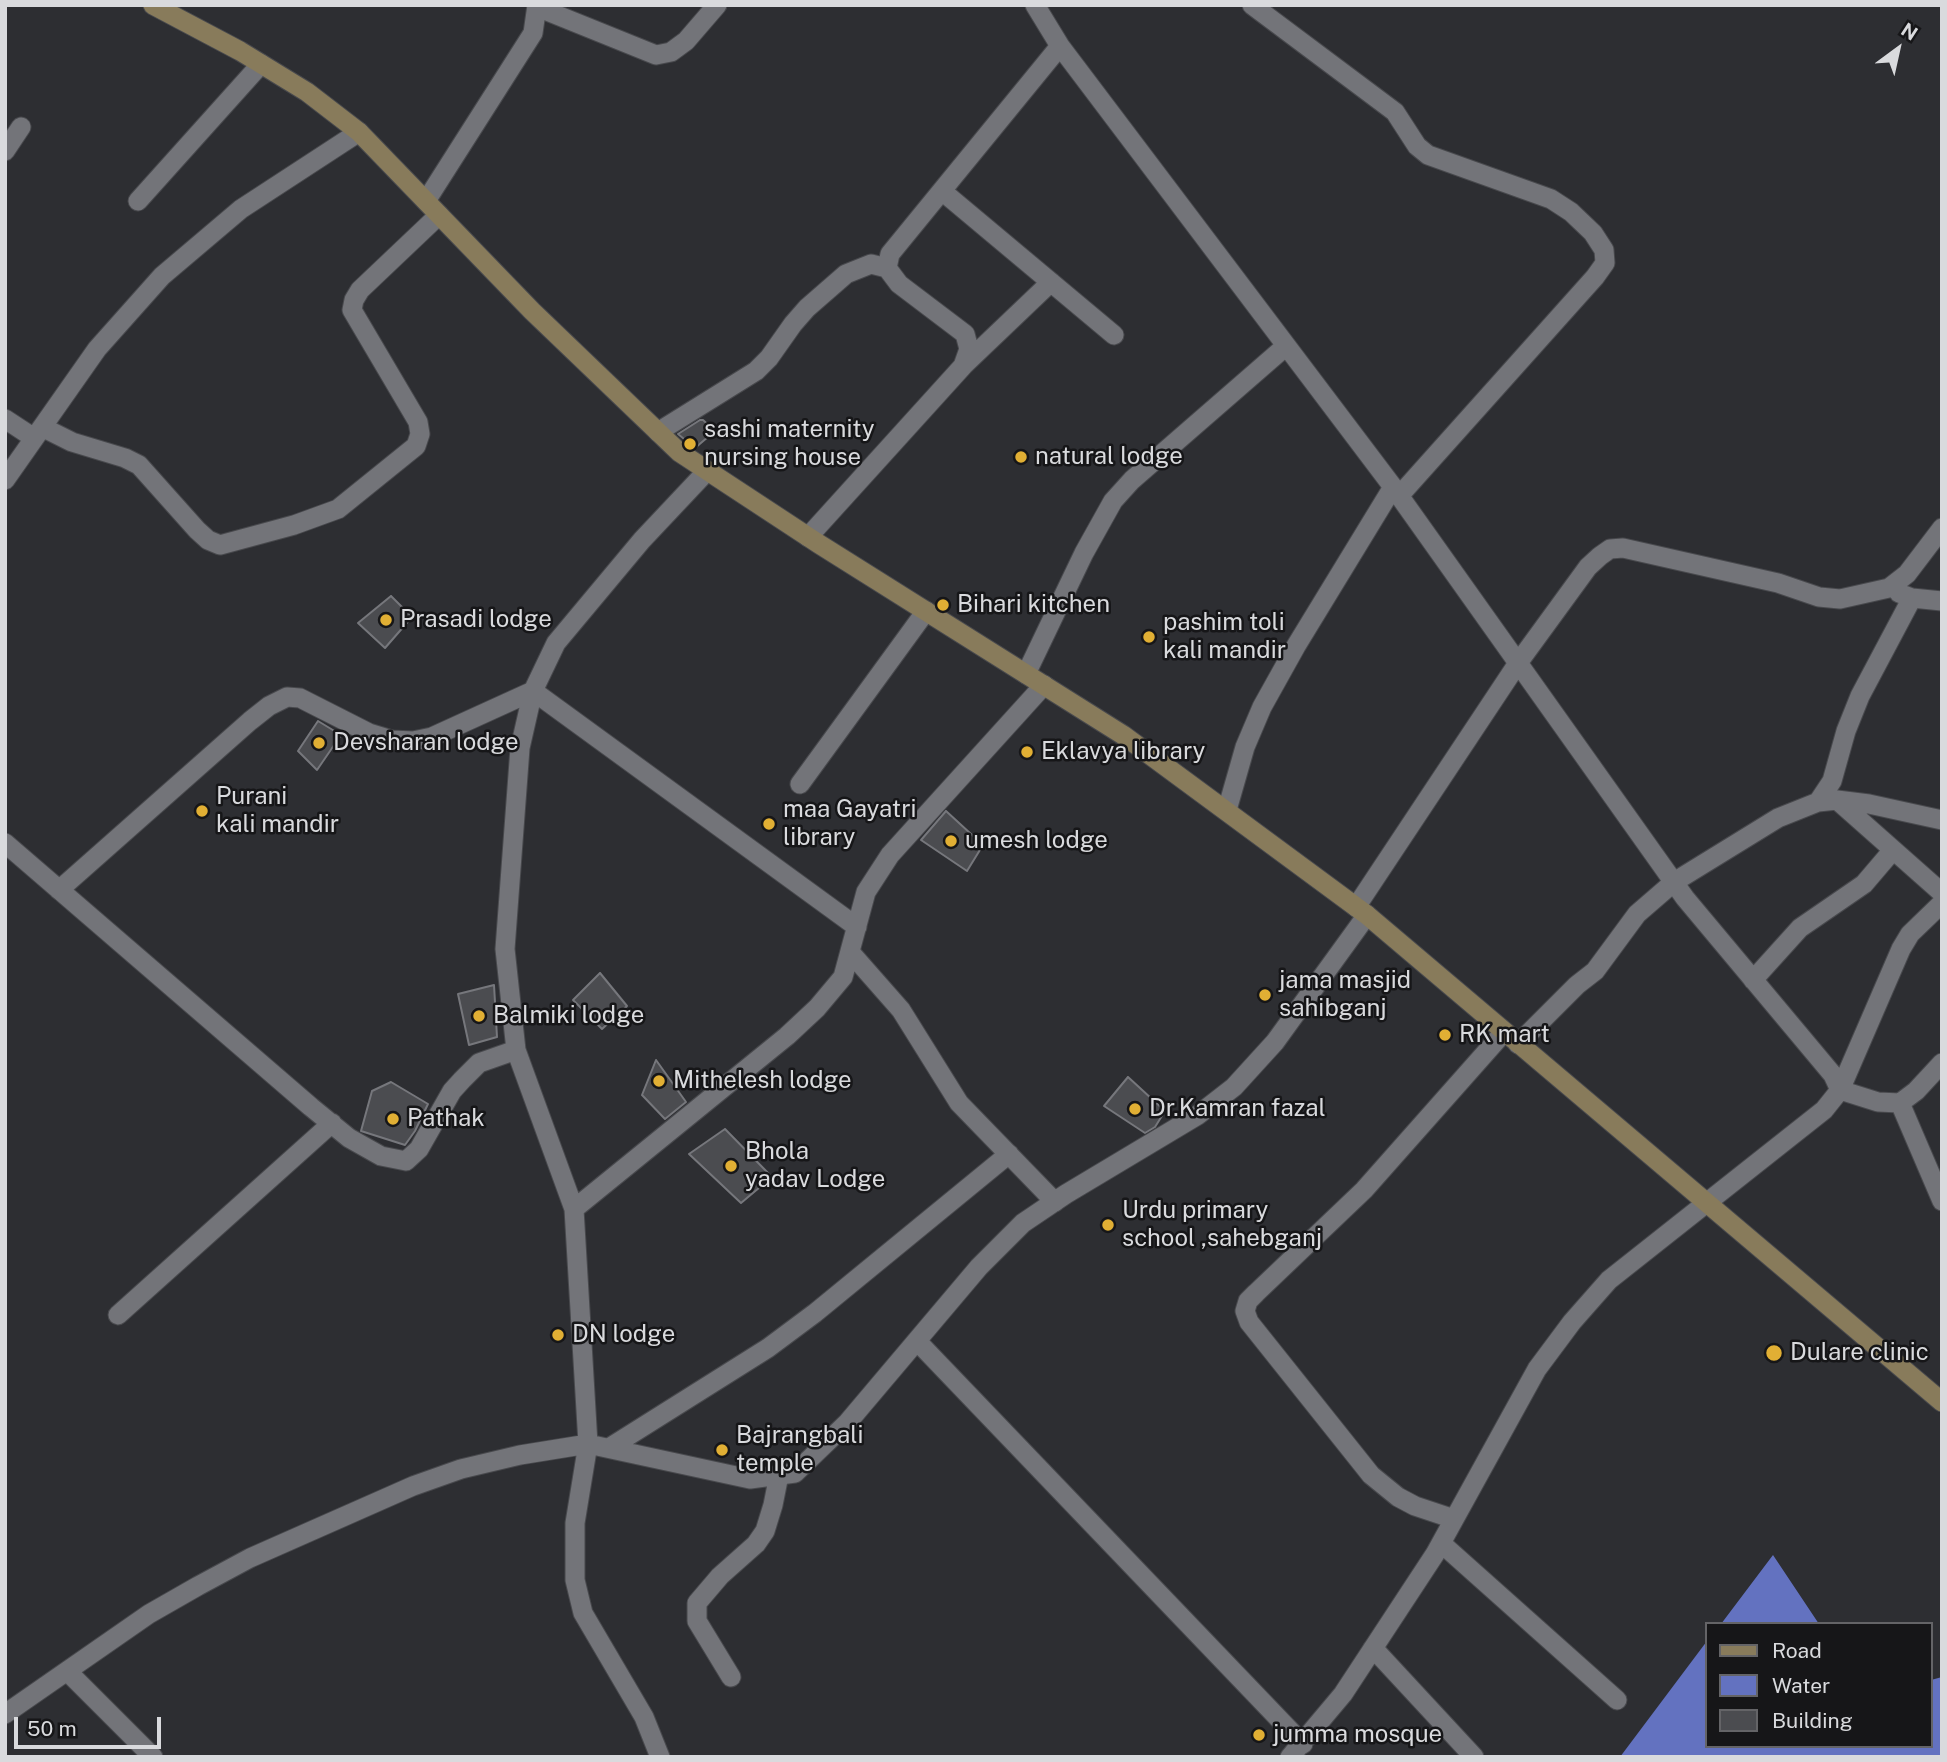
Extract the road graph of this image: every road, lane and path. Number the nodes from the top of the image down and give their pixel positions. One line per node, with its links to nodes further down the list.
1 (153, 5): 7 (main road)
2 (717, 5): 5 (street)
3 (1035, 5): 6 (street)
4 (1252, 5): 24 (street)
5 (537, 6): 13 (street)
6 (1060, 46): 11 (street); 17 (street)
7 (261, 64): 9 (main road); 12 (street)
8 (21, 127): 10 (street)
9 (359, 132): 13 (main road); 20 (street)
10 (5, 151)
11 (942, 191): 14 (street); 15 (street)
12 (138, 201)
13 (432, 208): 20 (street); 21 (main road)
14 (887, 268): 18 (street); 21 (street)
15 (1051, 282): 16 (street); 18 (street)
16 (1114, 335)
17 (1286, 346): 24 (street); 32 (street)
18 (963, 366): 26 (street)
19 (5, 419): 20 (street)
20 (38, 432): 23 (street)
21 (658, 432): 22 (main road)
22 (707, 471): 26 (main road); 34 (street)
23 (5, 480)
24 (1396, 492): 31 (street); 37 (street)
25 (1942, 527): 27 (street)
26 (808, 537): 30 (main road)
27 (1889, 588): 28 (street); 31 (street)
28 (1912, 598): 29 (street); 36 (street)
29 (1942, 601)
30 (926, 611): 32 (main road); 35 (street)
31 (1518, 663): 41 (street); 45 (street)
32 (1026, 674): 33 (main road)
33 (1044, 685): 37 (main road); 46 (street)
34 (533, 691): 42 (street); 46 (street); 50 (street)
35 (800, 784)
36 (1828, 801): 38 (street); 40 (street); 41 (street)
37 (1227, 810): 45 (main road)
38 (1942, 820)
39 (5, 843): 42 (street)
40 (1893, 850): 43 (street); 48 (street)
41 (1674, 882): 48 (street); 49 (street)
42 (59, 890): 54 (street)
43 (1942, 893)
44 (1942, 902): 52 (street)
45 (1361, 911): 49 (main road); 57 (street)
46 (857, 928): 47 (street)
47 (850, 953): 55 (street); 59 (street)
48 (1753, 980): 52 (street)
49 (1511, 1038): 58 (main road); 66 (street)
50 (516, 1050): 54 (street); 59 (street)
51 (1942, 1063): 53 (street)
52 (1840, 1090): 53 (street); 58 (street)
53 (1900, 1103): 56 (street)
54 (332, 1123): 60 (street)
55 (1009, 1154): 57 (street); 64 (street)
56 (1942, 1201)
57 (1055, 1202): 61 (street)
58 (1707, 1204): 62 (main road); 66 (street)
59 (574, 1209): 63 (street)
60 (118, 1315)
61 (917, 1341): 65 (street); 73 (street)
62 (1942, 1402)
63 (588, 1444): 64 (street); 69 (street); 75 (street)
64 (609, 1448): 65 (street)
65 (779, 1475): 70 (street)
66 (1454, 1518): 67 (street)
67 (1441, 1543): 68 (street); 71 (street)
68 (1373, 1648): 73 (street); 76 (street)
69 (67, 1671): 72 (street); 74 (street)
70 (731, 1677)
71 (1618, 1700)
72 (5, 1714)
73 (1296, 1750)
74 (153, 1757)
75 (660, 1757)
76 (1475, 1757)

